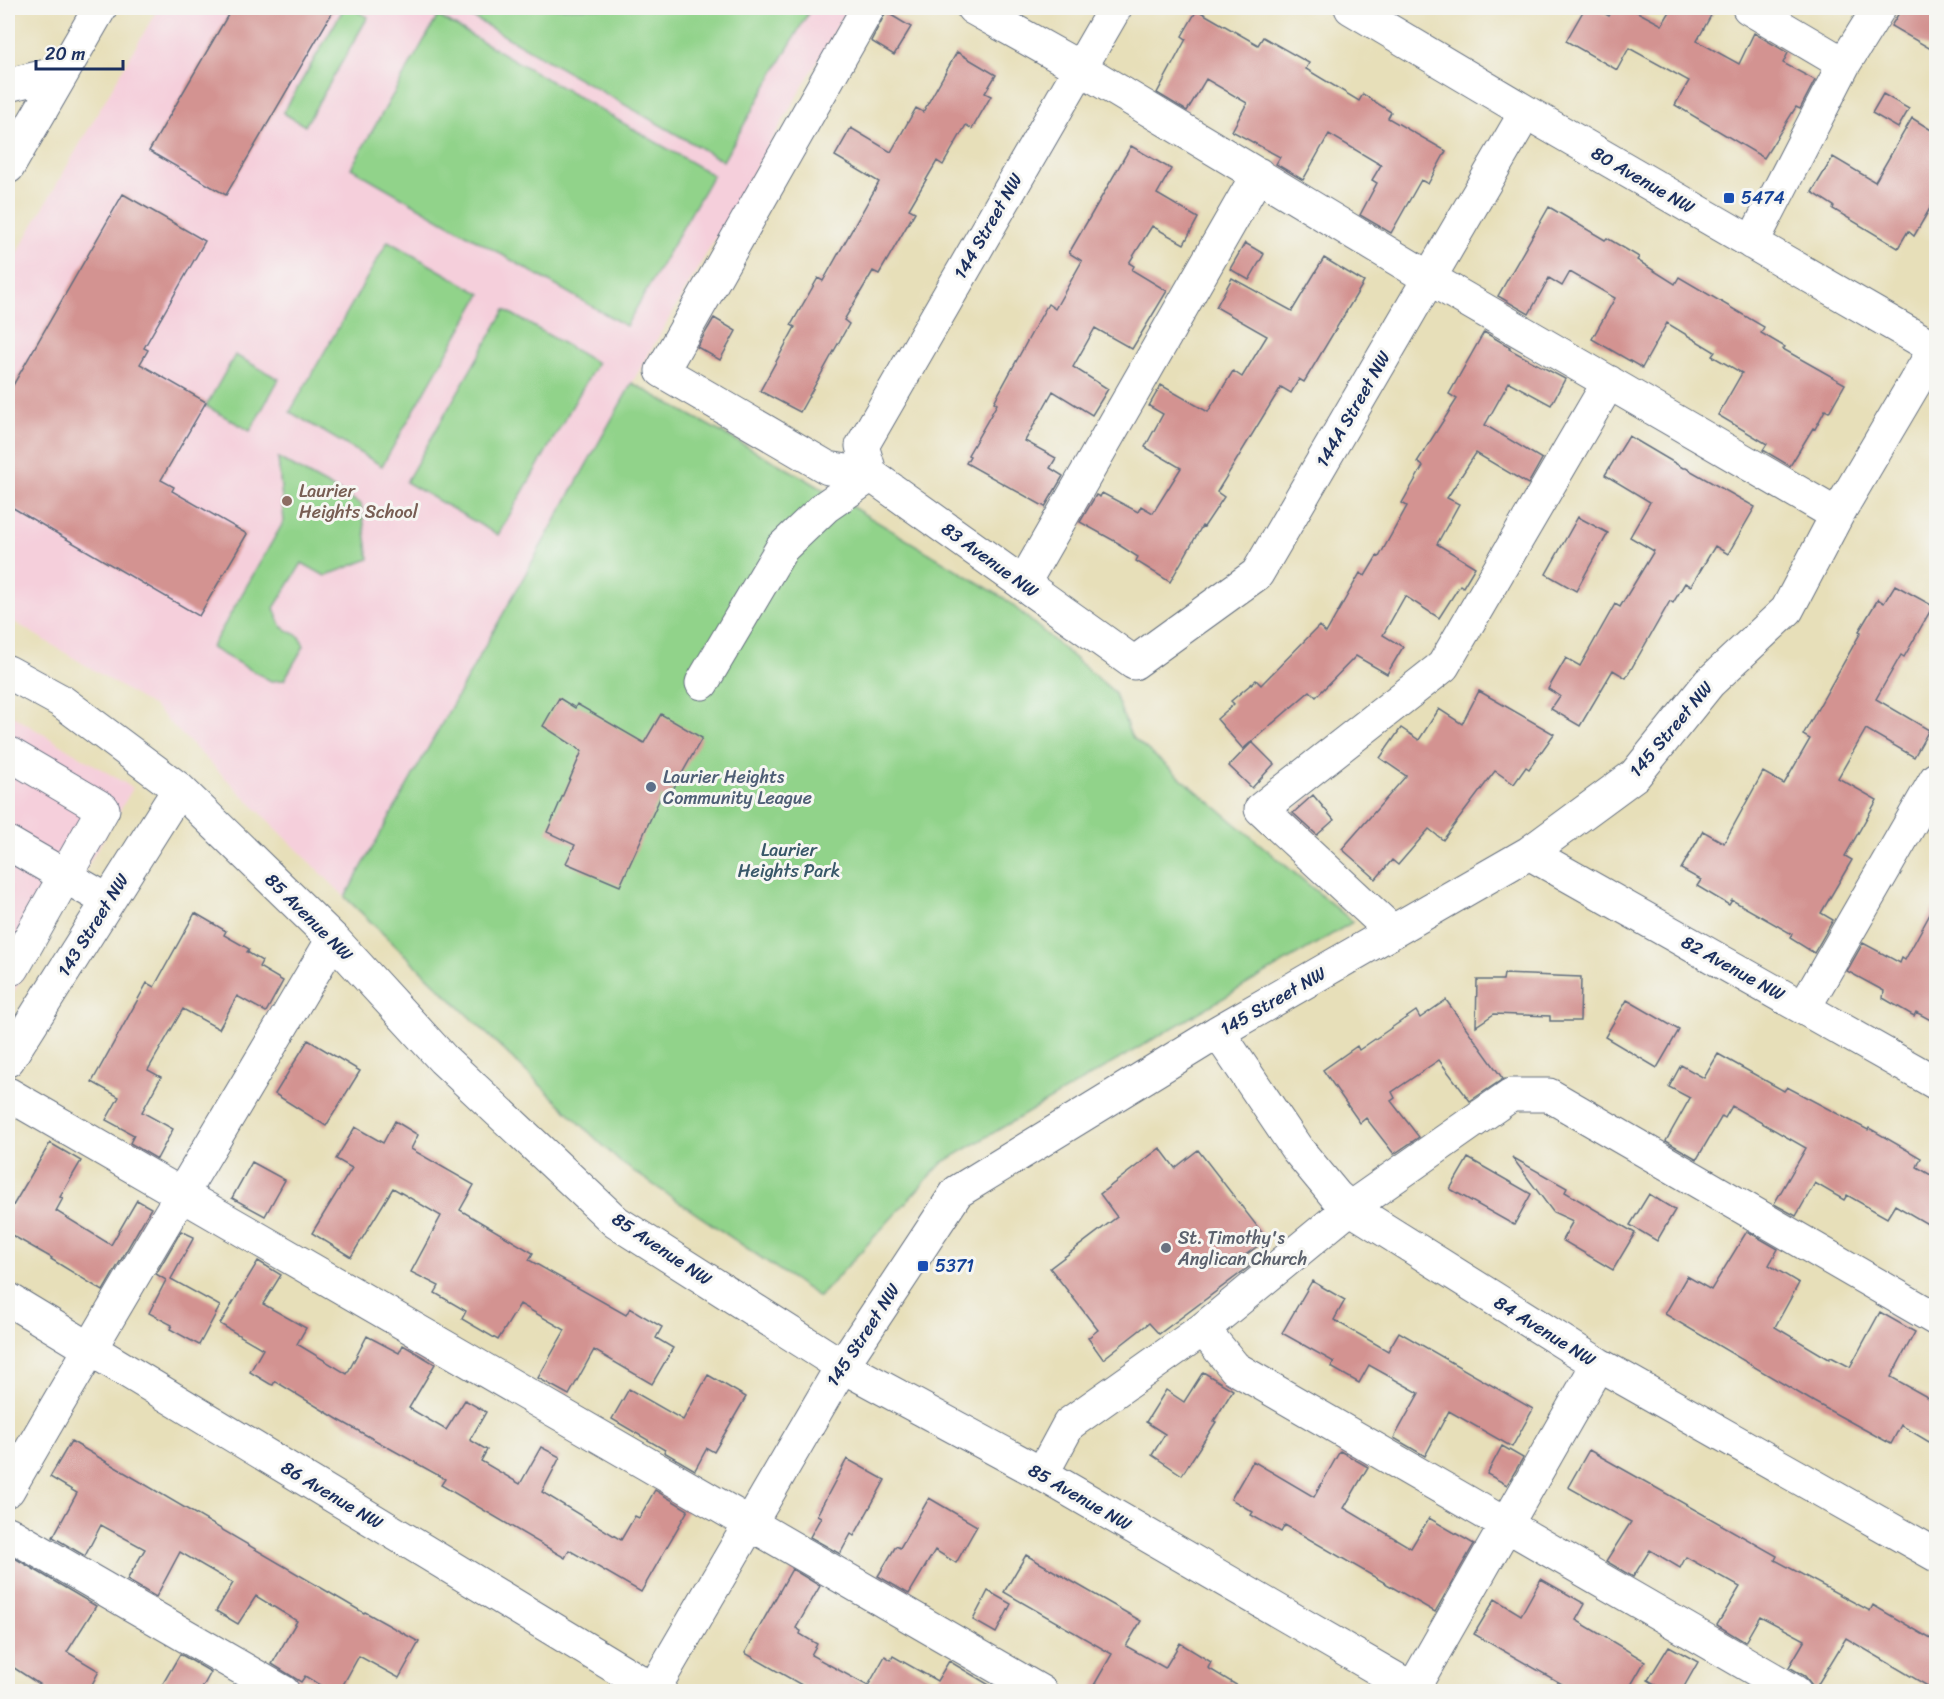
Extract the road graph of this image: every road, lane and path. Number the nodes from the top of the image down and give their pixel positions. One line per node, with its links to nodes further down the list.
1 (100, 8): 10 (street)
2 (868, 8): 19 (street)
3 (973, 8): 9 (street)
4 (1115, 8): 9 (street, 144 Street NW)
5 (1351, 8): 12 (street, 80 Avenue NW)
6 (1749, 8): 8 (street)
7 (1879, 8): 8 (street)
8 (1844, 64): 15 (street)
9 (1080, 68): 14 (street); 19 (street, 144 Street NW)
10 (63, 72): 11 (street); 13 (street)
11 (8, 85)
12 (1526, 112): 15 (street, 80 Avenue NW); 16 (street, 144A Street NW)
13 (8, 167)
14 (1258, 174): 16 (street); 21 (street)
15 (1752, 243): 17 (street, 80 Avenue NW)
16 (1429, 278): 18 (street); 22 (street, 144A Street NW)
17 (1936, 348): 20 (street, 145 Street NW)
18 (1610, 382): 20 (street); 32 (street)
19 (866, 460): 21 (street, 83 Avenue NW); 24 (street)
20 (1837, 515): 29 (street, 145 Street NW)
21 (1023, 584): 22 (street, 83 Avenue NW)
22 (1134, 663)
23 (8, 672): 27 (street, 85 Avenue NW)
24 (702, 684)
25 (8, 753): 30 (street)
26 (1936, 779): 35 (street)
27 (179, 789): 31 (street, 143 Street NW); 33 (street, 85 Avenue NW)
28 (8, 843): 30 (street)
29 (1529, 853): 32 (street, 145 Street NW); 35 (street, 82 Avenue NW)
30 (65, 877): 31 (street); 34 (street)
31 (108, 901): 37 (street, 143 Street NW)
32 (1392, 932): 36 (street, 145 Street NW)
33 (333, 939): 40 (street); 47 (street, 85 Avenue NW)
34 (13, 968)
35 (1803, 1008): 38 (street, 82 Avenue NW)
36 (1218, 1032): 41 (street, 84 Avenue NW); 47 (street, 145 Street NW)
37 (8, 1060)
38 (1936, 1083)
39 (8, 1094): 40 (street)
40 (183, 1195): 45 (street); 50 (street)
41 (1350, 1208): 43 (street); 44 (street); 46 (street, 84 Avenue NW)
42 (8, 1299): 45 (street, 86 Avenue NW)
43 (1936, 1319)
44 (1203, 1329): 48 (street); 51 (street)
45 (90, 1348): 49 (street); 55 (street, 86 Avenue NW)
46 (1598, 1364): 51 (street); 53 (street, 84 Avenue NW)
47 (842, 1366): 48 (street, 85 Avenue NW); 50 (street, 145 Street NW)
48 (1042, 1474): 54 (street, 85 Avenue NW)
49 (8, 1490)
50 (749, 1524): 55 (street, 145 Street NW); 57 (street)
51 (1506, 1525): 54 (street); 58 (street)
52 (8, 1533): 56 (street)
53 (1936, 1555)
54 (1414, 1690)
55 (654, 1691)
56 (283, 1692)
57 (1041, 1692)
58 (1795, 1692)

